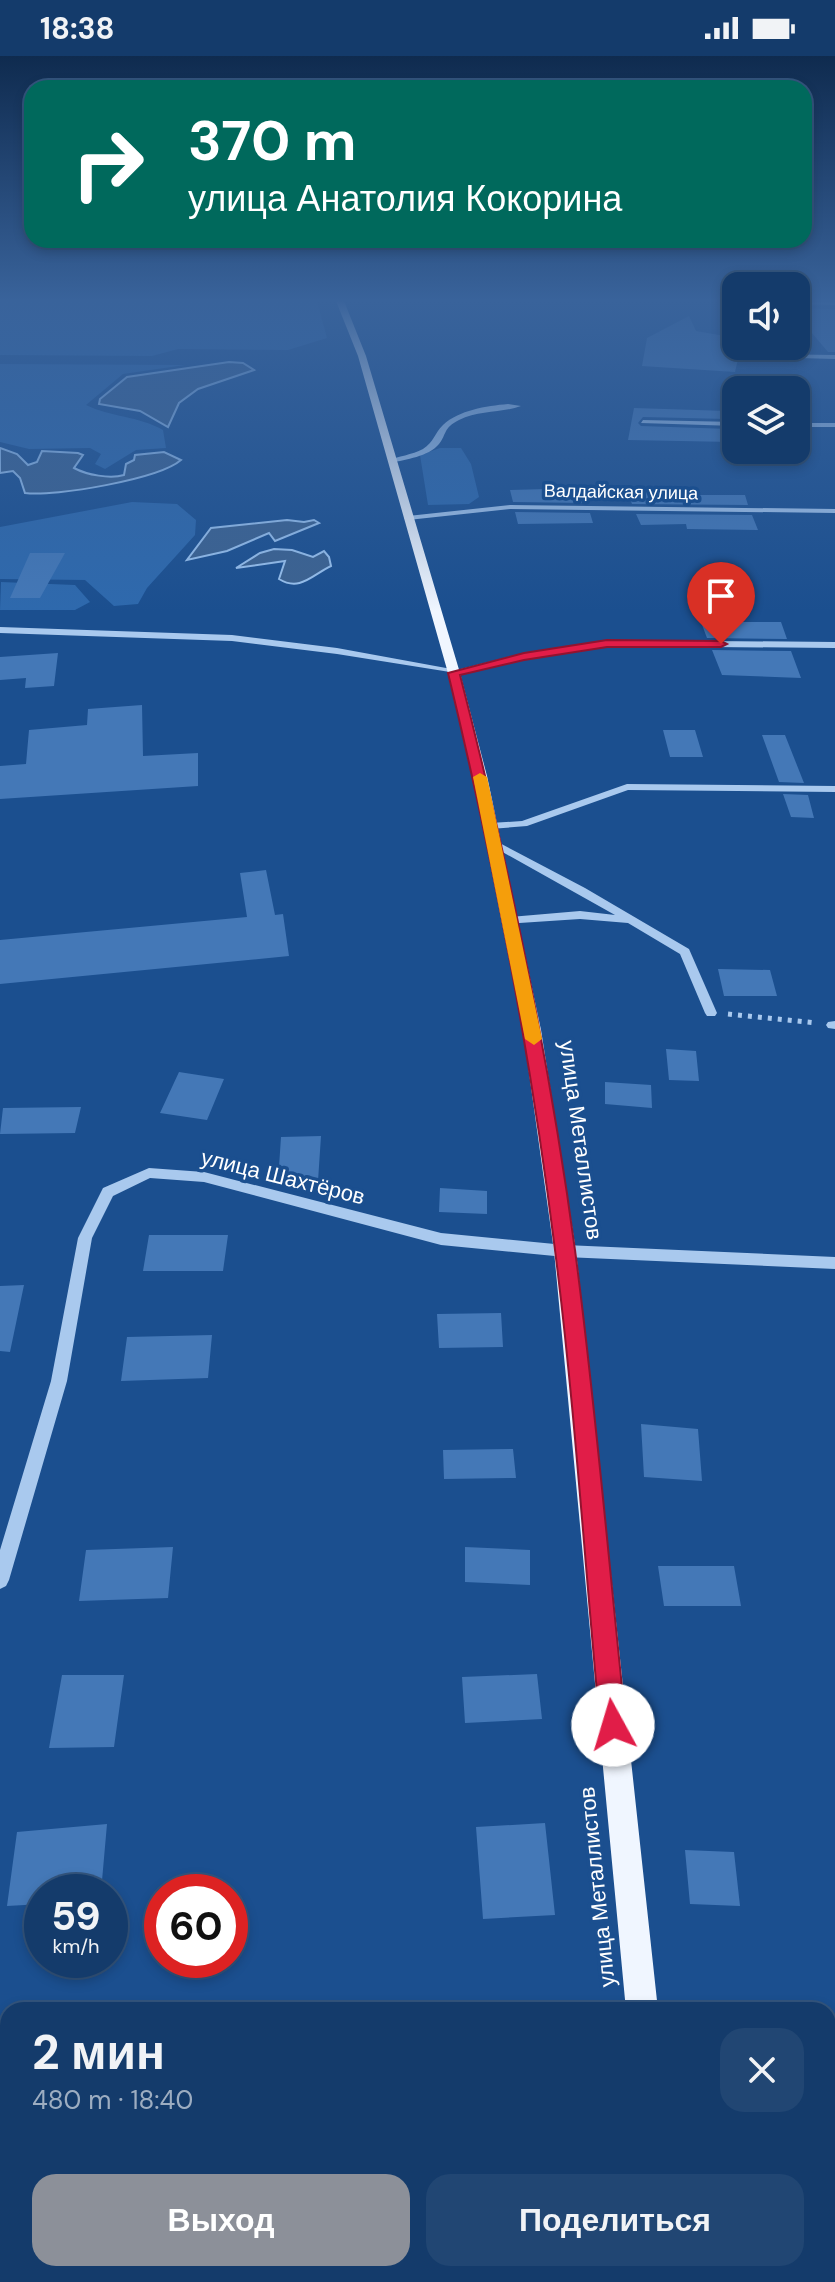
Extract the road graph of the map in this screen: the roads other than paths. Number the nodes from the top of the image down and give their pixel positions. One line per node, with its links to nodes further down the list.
1 (376, 405): 7 (main road, улица Металлистов)
2 (518, 406): 7 (street)
3 (643, 422): 4 (street)
4 (722, 424)
5 (810, 425): 6 (street)
6 (835, 425)
7 (391, 461): 9 (main road, улица Металлистов)
8 (835, 511): 9 (street, Валдайская улица)
9 (408, 518): 12 (main road, улица Металлистов)
10 (0, 630): 12 (street)
11 (835, 645): 12 (street)
12 (454, 672): 14 (main road, улица Металлистов)
13 (835, 789): 14 (street)
14 (492, 835): 15 (street); 16 (main road, улица Металлистов)
15 (632, 920): 16 (street); 17 (street)
16 (510, 921): 18 (main road, улица Металлистов)
17 (711, 1013)
18 (565, 1251): 19 (street, улица Шахтёров); 20 (street, улица Шахтёров); 21 (main road, улица Металлистов)
19 (835, 1263)
20 (0, 1580)
21 (641, 2002)

